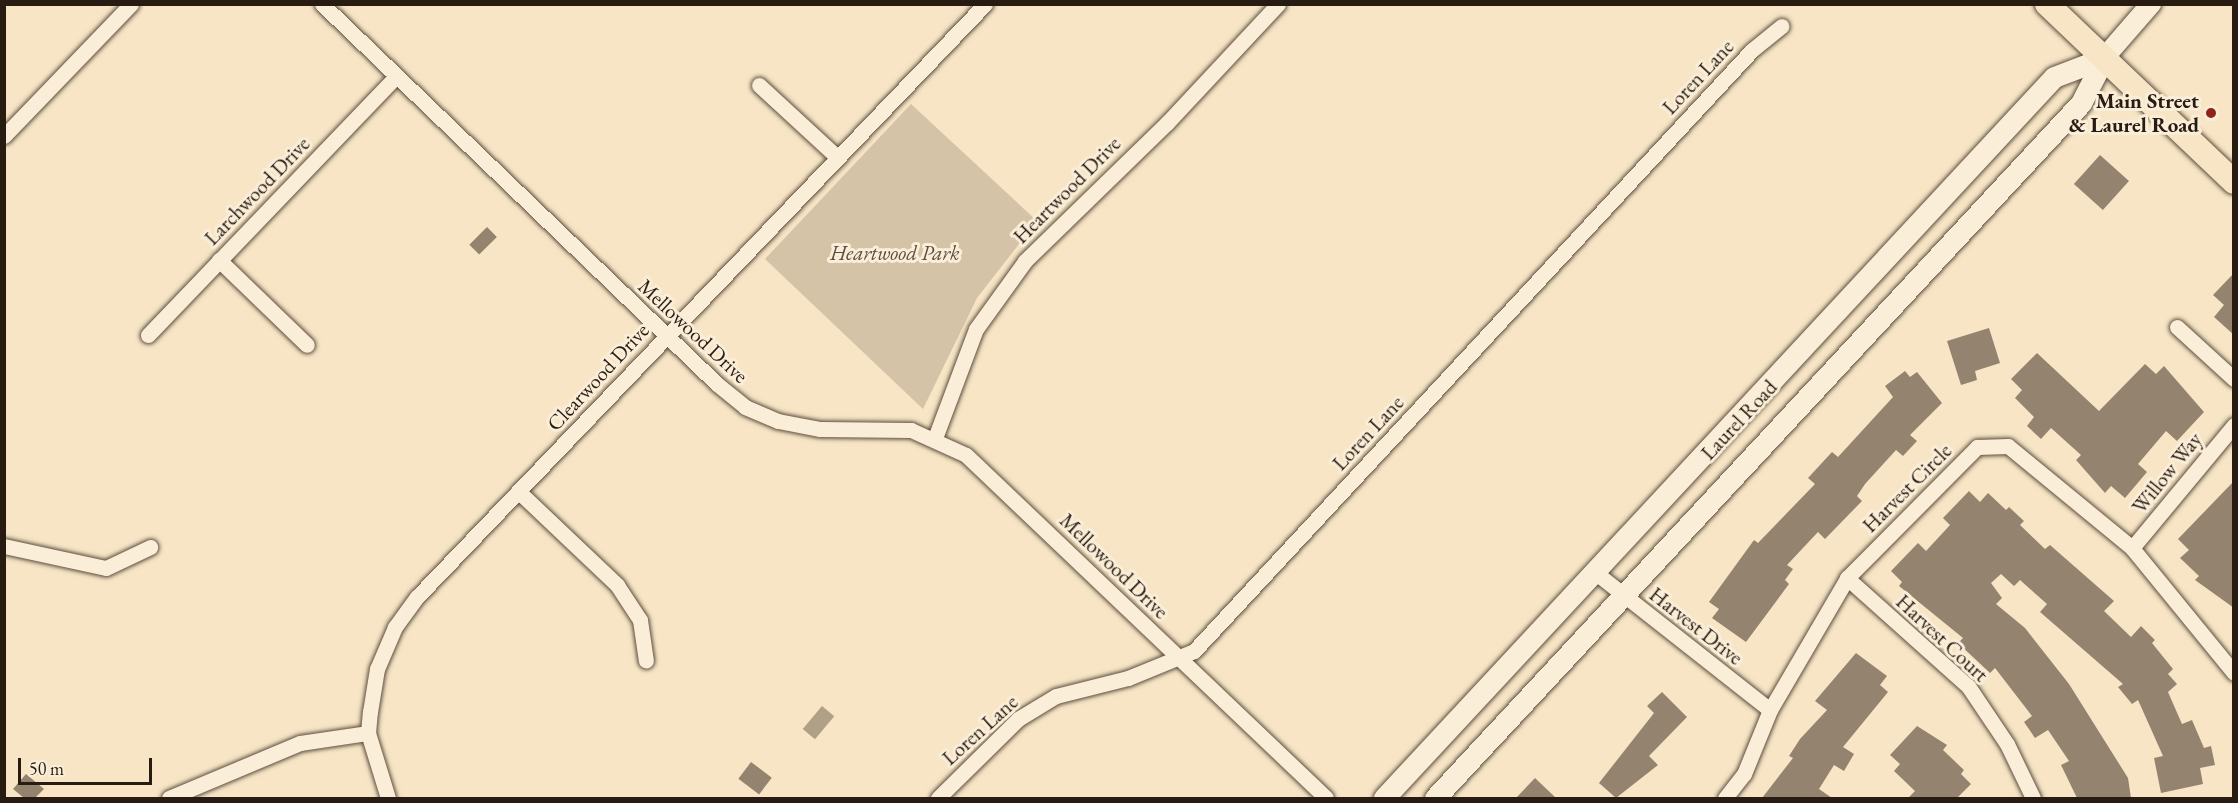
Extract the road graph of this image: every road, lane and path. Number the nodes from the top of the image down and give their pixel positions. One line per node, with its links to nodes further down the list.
1 (131, 4): 11 (street)
2 (322, 4): 9 (street, Mellowood Drive)
3 (985, 4): 12 (street, Clearwood Drive)
4 (1278, 4): 21 (street, Heartwood Drive)
5 (2047, 4): 8 (main road)
6 (2151, 4): 8 (street, Laurel Road)
7 (1782, 26): 29 (street, Loren Lane)
8 (2104, 58): 13 (main road); 26 (main road, Laurel Road); 28 (main road, Laurel Road)
9 (396, 76): 14 (street, Larchwood Drive); 17 (street, Mellowood Drive)
10 (759, 85): 12 (street)
11 (4, 136)
12 (836, 156): 17 (street, Clearwood Drive)
13 (2234, 182)
14 (219, 260): 16 (street, Larchwood Drive); 18 (street)
15 (2177, 327): 19 (street)
16 (148, 335)
17 (666, 335): 21 (street, Mellowood Drive); 22 (street, Clearwood Drive)
18 (307, 345)
19 (2234, 379)
20 (2234, 425): 25 (street, Willow Way)
21 (935, 438): 29 (street, Mellowood Drive)
22 (518, 491): 30 (street); 33 (street, Clearwood Drive)
23 (4, 546): 24 (street)
24 (150, 547)
25 (2132, 548): 27 (street, Harvest Circle); 31 (street, Harvest Circle)
26 (1596, 573): 28 (street, Harvest Drive); 38 (main road, Laurel Road)
27 (1846, 578): 32 (street, Harvest Circle); 41 (street, Harvest Court)
28 (1624, 596): 32 (street, Harvest Drive); 39 (main road, Laurel Road)
29 (1180, 658): 36 (street, Loren Lane); 37 (street, Mellowood Drive)
30 (646, 661)
31 (2234, 673)
32 (1770, 710): 40 (street, Harvest Circle)
33 (368, 733): 34 (street); 35 (street, Clearwood Drive)
34 (169, 798)
35 (388, 798)
36 (938, 798)
37 (1326, 798)
38 (1384, 798)
39 (1435, 798)
40 (1725, 798)
41 (2032, 798)

